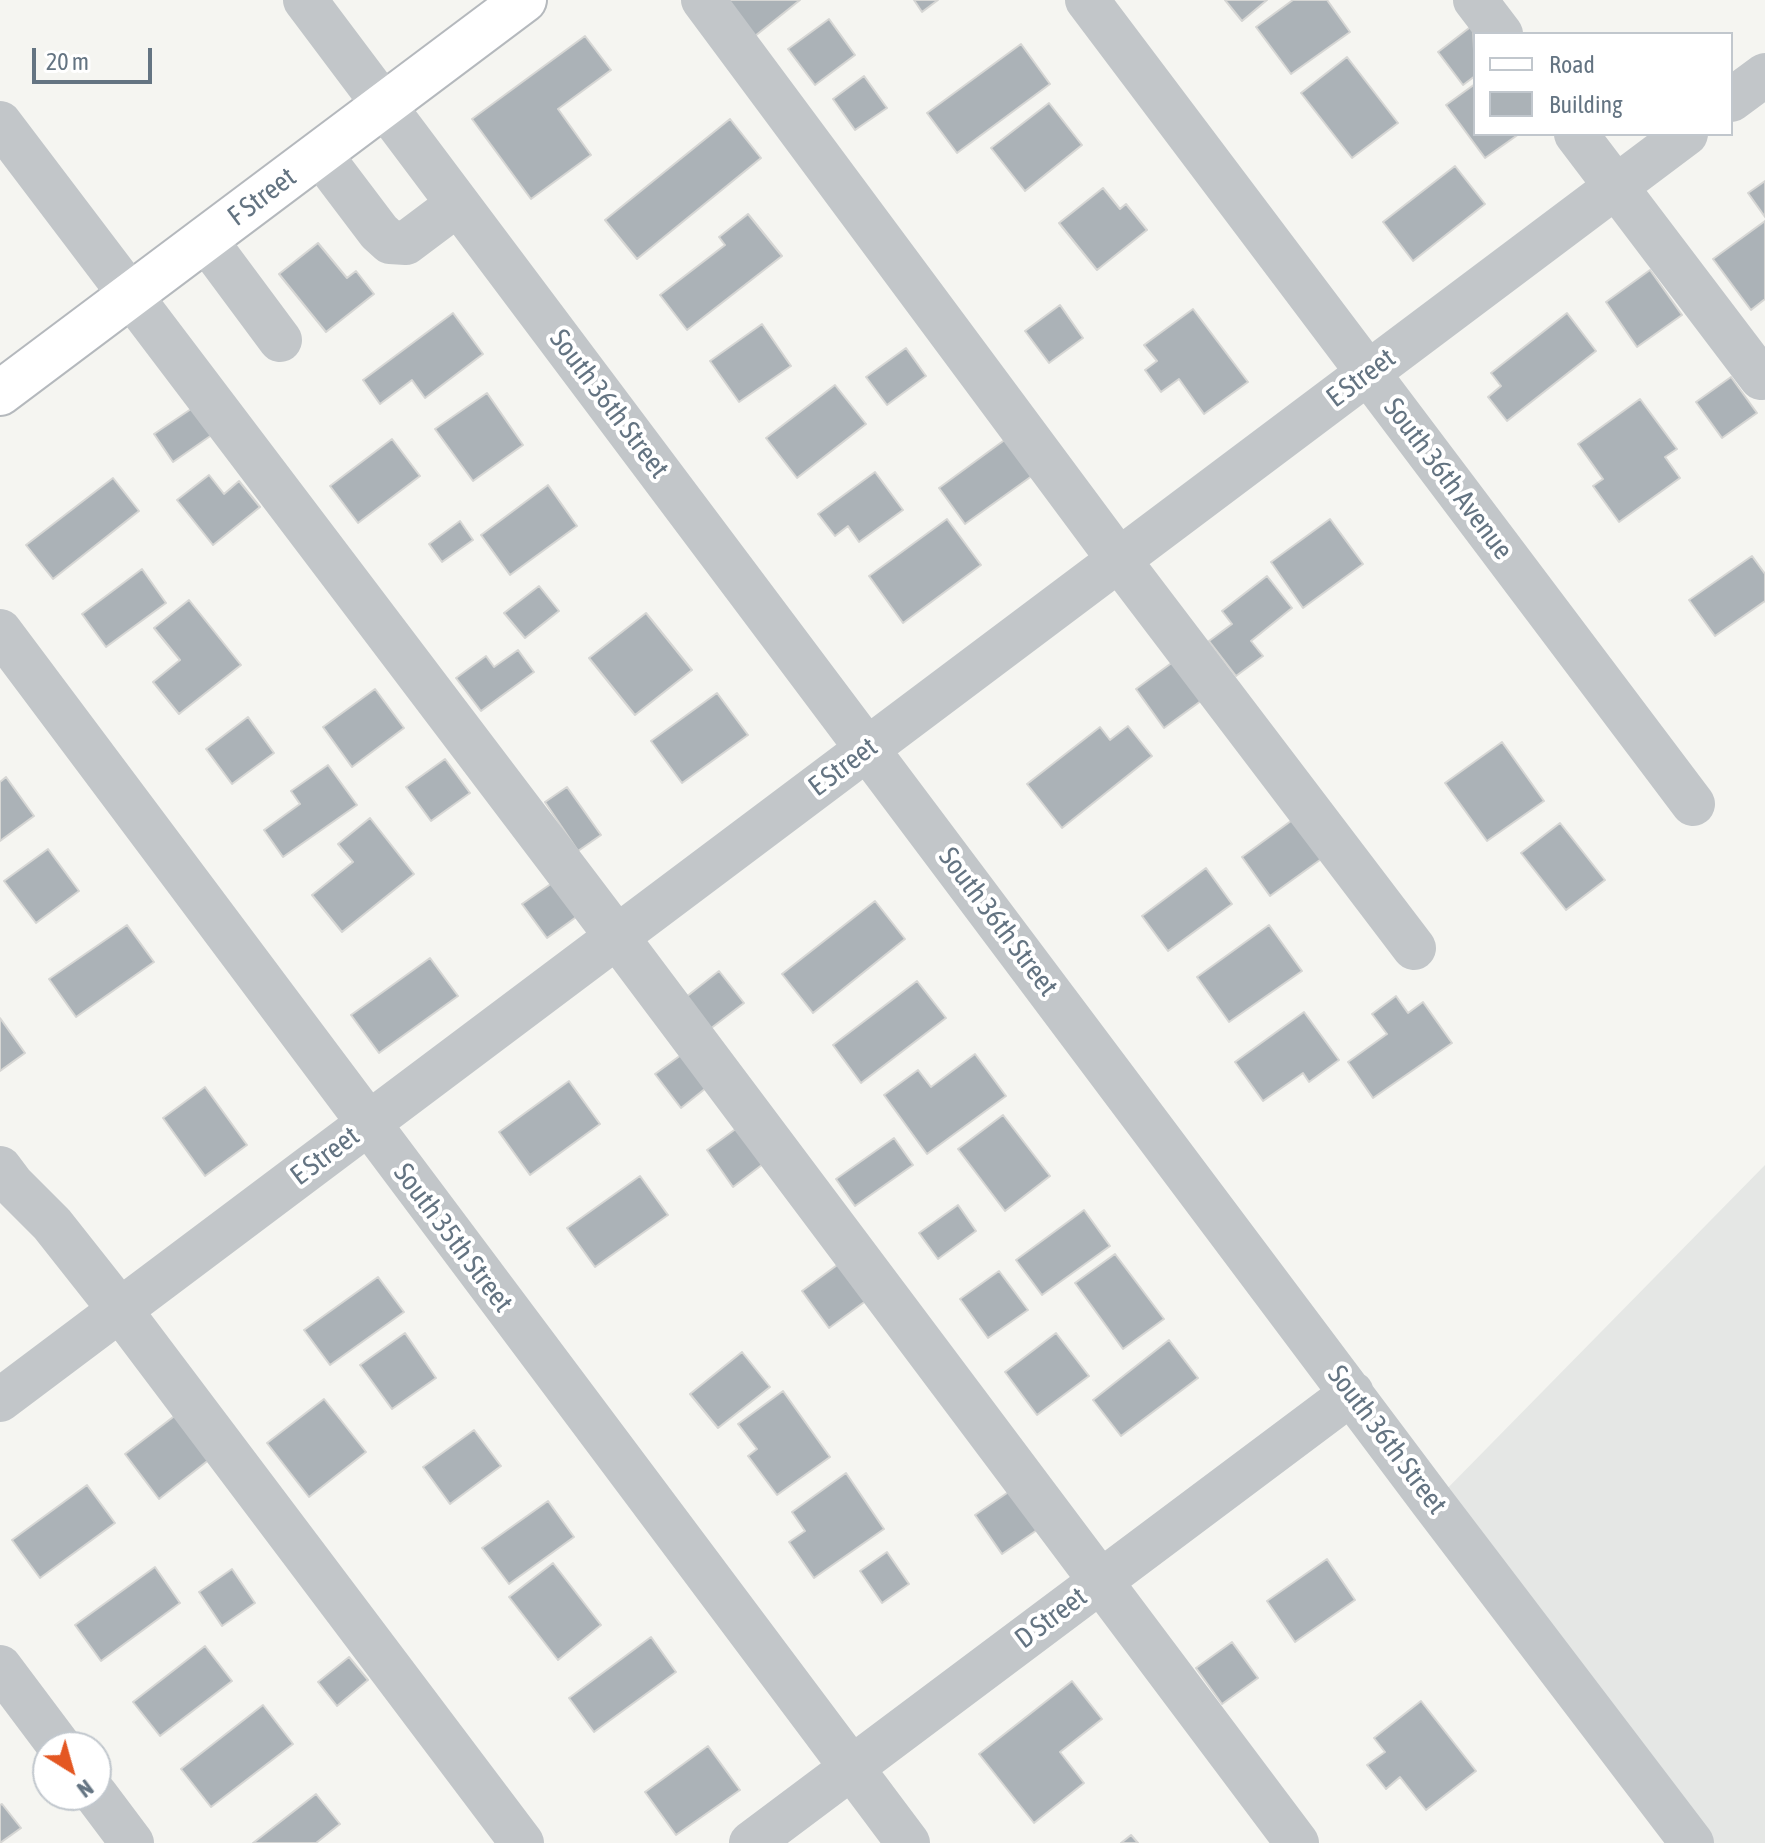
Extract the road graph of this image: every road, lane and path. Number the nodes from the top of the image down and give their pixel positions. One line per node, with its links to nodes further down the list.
1 (305, 0): 9 (street, South 36th Street)
2 (524, 0): 9 (main road, F Street)
3 (703, 0): 22 (street)
4 (1087, 0): 19 (street, South 36th Avenue)
5 (1475, 0): 6 (street)
6 (1499, 32)
7 (1765, 75): 8 (street)
8 (1733, 99)
9 (384, 105): 13 (main road, F Street); 15 (street, South 36th Street)
10 (0, 123): 17 (street)
11 (1578, 136): 14 (street)
12 (1683, 136): 14 (street, E Street)
13 (320, 154): 15 (street); 16 (main road, F Street)
14 (1616, 187): 19 (street, E Street); 20 (street)
15 (458, 204): 24 (street, South 36th Street)
16 (205, 239): 17 (main road, F Street); 18 (street)
17 (131, 295): 21 (main road, F Street); 26 (street)
18 (280, 340)
19 (1369, 373): 22 (street, E Street); 25 (street, South 36th Avenue)
20 (1761, 378)
21 (0, 393)
22 (1119, 560): 24 (street, E Street); 27 (street)
23 (0, 631): 28 (street, South 35th Street)
24 (868, 749): 26 (street, E Street); 31 (street, South 36th Street)
25 (1693, 804)
26 (617, 937): 28 (street, E Street); 33 (street)
27 (1414, 948)
28 (368, 1124): 30 (street, E Street); 36 (street, South 35th Street)
29 (0, 1168): 30 (street)
30 (120, 1310): 32 (street, E Street); 39 (street)
31 (1352, 1393): 33 (street, D Street); 43 (street, South 36th Street)
32 (0, 1400)
33 (1102, 1580): 36 (street, D Street); 42 (street)
34 (0, 1667): 35 (street)
35 (48, 1731)
36 (851, 1768): 40 (street, D Street); 41 (street, South 35th Street)
37 (108, 1811): 38 (street)
38 (132, 1843)
39 (522, 1843)
40 (751, 1843)
41 (908, 1843)
42 (1297, 1843)
43 (1692, 1843)

